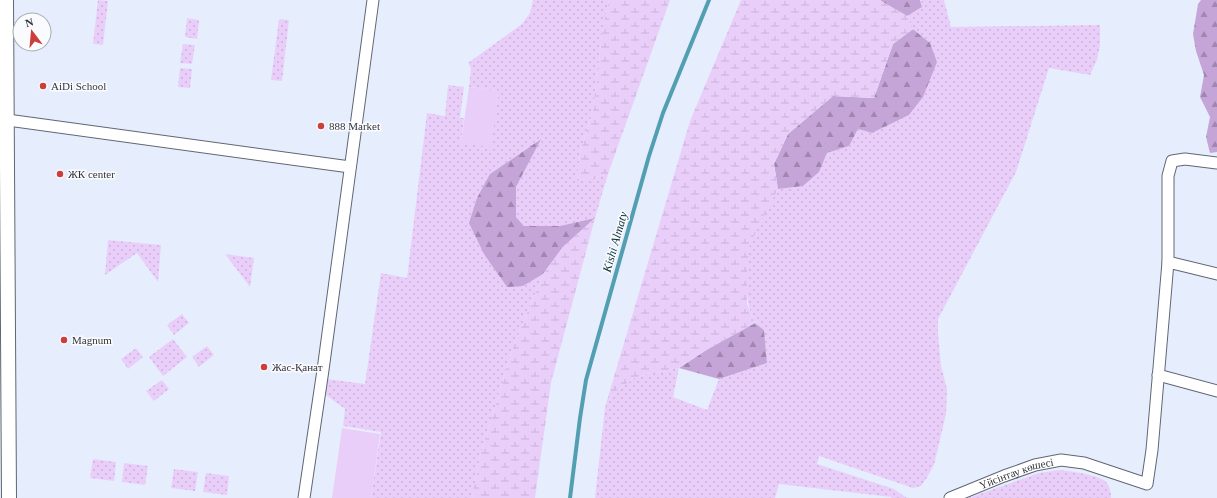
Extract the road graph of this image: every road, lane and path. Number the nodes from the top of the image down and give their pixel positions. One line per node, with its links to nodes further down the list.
1 (6, 0): 3 (street)
2 (373, 0): 5 (street)
3 (3, 120): 5 (street); 7 (street)
4 (1217, 163): 6 (street)
5 (350, 168): 13 (street)
6 (1168, 262): 8 (street); 9 (street)
7 (4, 274): 11 (street)
8 (1217, 274)
9 (1158, 375): 10 (street); 14 (street, Үйсінтау көшесі)
10 (1217, 391)
11 (4, 434): 12 (street)
12 (9, 498)
13 (304, 498)
14 (950, 498)

